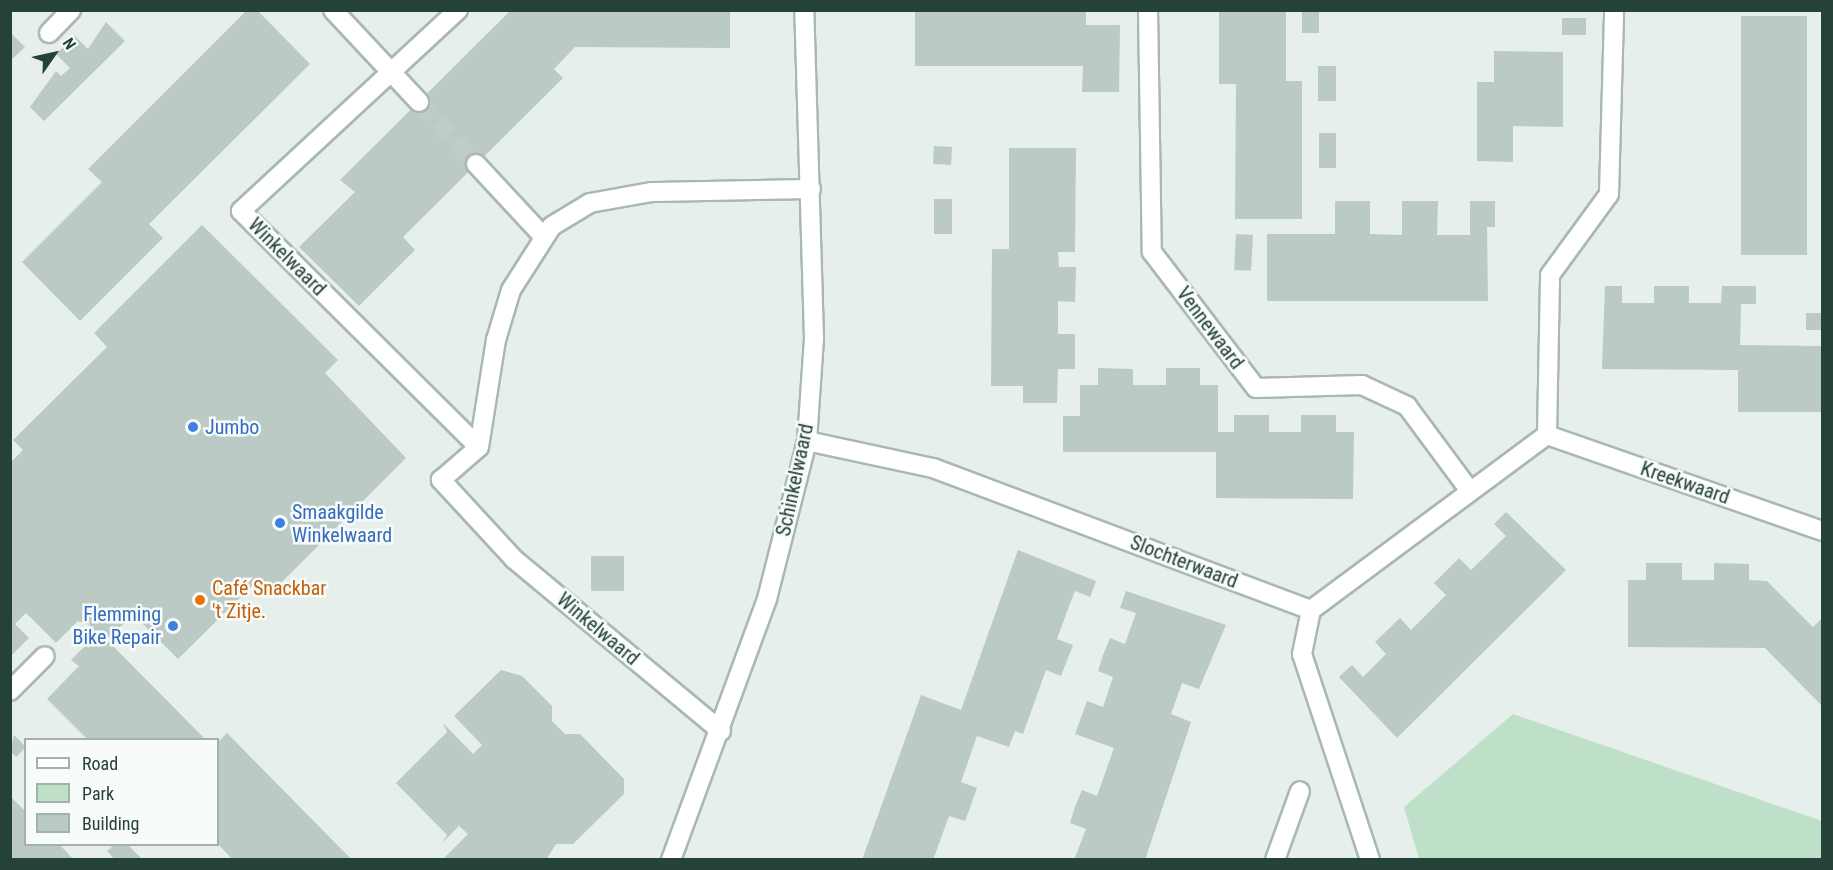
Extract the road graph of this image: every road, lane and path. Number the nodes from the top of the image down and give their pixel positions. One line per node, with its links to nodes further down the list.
1 (71, 10): 7 (street)
2 (333, 10): 8 (street)
3 (458, 10): 8 (street, Winkelwaard)
4 (804, 10): 11 (street, Schinkelwaard)
5 (1148, 10): 16 (street, Vennewaard)
6 (1614, 10): 13 (street)
7 (49, 33)
8 (393, 74): 9 (street); 15 (street, Winkelwaard)
9 (419, 102)
10 (476, 164): 12 (street)
11 (812, 189): 12 (street); 14 (street, Schinkelwaard)
12 (542, 235): 15 (street)
13 (1547, 435): 16 (street); 17 (street, Kreekwaard)
14 (807, 441): 18 (street, Slochterwaard); 21 (street, Schinkelwaard)
15 (479, 447): 21 (street, Winkelwaard)
16 (1470, 490): 18 (street)
17 (1822, 531)
18 (1311, 610): 25 (street)
19 (45, 656): 20 (street)
20 (10, 691)
21 (721, 731): 23 (street, Schinkelwaard)
22 (1300, 791): 24 (street)
23 (672, 860)
24 (1275, 860)
25 (1370, 860)

